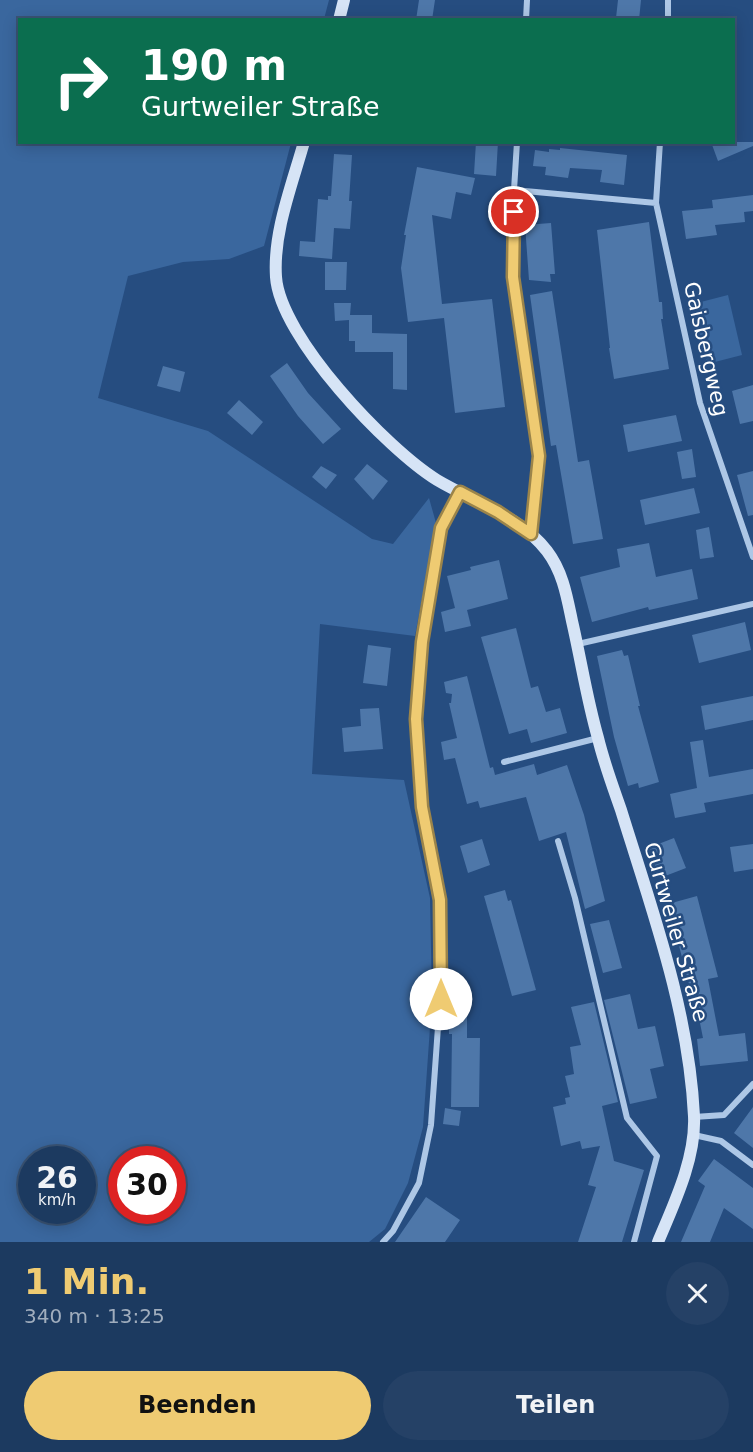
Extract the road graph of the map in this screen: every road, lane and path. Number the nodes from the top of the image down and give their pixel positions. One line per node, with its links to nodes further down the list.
1 (344, 0): 4 (main road)
2 (527, 0): 5 (street)
3 (669, 0): 6 (street)
4 (340, 18)
5 (526, 18)
6 (668, 18)
7 (303, 144): 12 (main road, Gurtweiler Straße)
8 (517, 144): 10 (street)
9 (660, 144): 11 (street, Gaisbergweg)
10 (514, 190): 11 (street); 13 (street)
11 (656, 203): 14 (street, Gaisbergweg)
12 (460, 492): 13 (main road, Gurtweiler Straße); 24 (street)
13 (531, 534): 16 (main road, Gurtweiler Straße)
14 (753, 557)
15 (753, 604): 16 (street)
16 (578, 644): 17 (main road, Gurtweiler Straße)
17 (598, 738): 18 (street); 21 (main road, Gurtweiler Straße)
18 (504, 762)
19 (558, 841): 25 (street)
20 (753, 1084): 21 (street)
21 (694, 1117): 22 (main road, Gurtweiler Straße)
22 (693, 1135): 23 (street); 26 (main road, Gurtweiler Straße)
23 (753, 1165)
24 (383, 1242)
25 (634, 1242)
26 (658, 1242)

